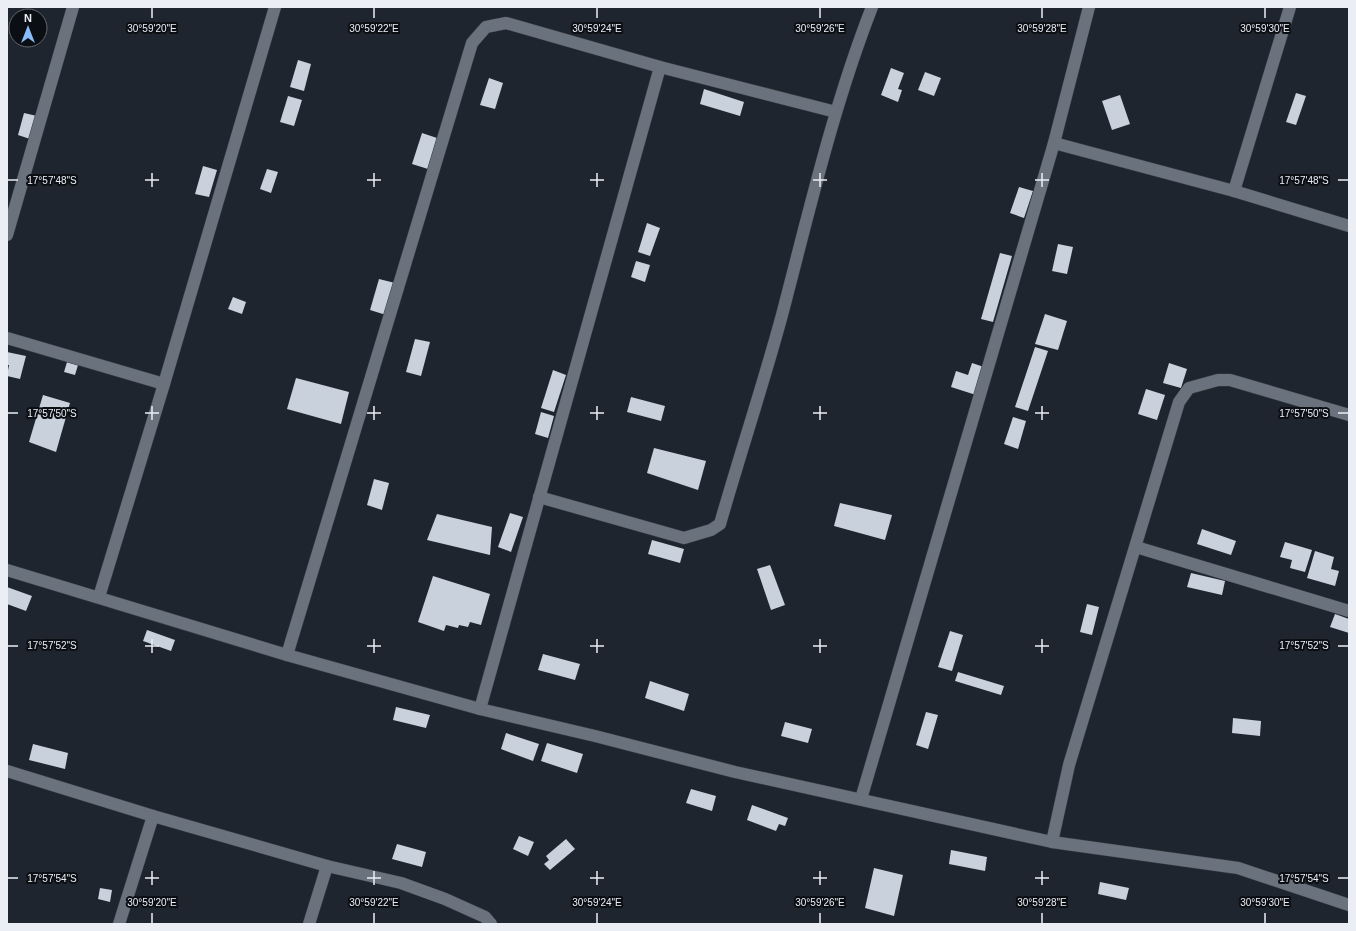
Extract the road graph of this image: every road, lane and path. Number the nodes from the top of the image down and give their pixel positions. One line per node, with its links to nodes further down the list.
1 (73, 7): 11 (street)
2 (275, 7): 13 (street)
3 (872, 7): 7 (street)
4 (1089, 7): 8 (street)
5 (1290, 7): 9 (street)
6 (660, 67): 7 (street); 15 (street); 20 (street)
7 (836, 112): 15 (street)
8 (1054, 143): 9 (street); 23 (street)
9 (1234, 191): 10 (street)
10 (1349, 226)
11 (7, 235)
12 (7, 338): 13 (street)
13 (164, 384): 18 (street)
14 (1349, 415): 16 (street)
15 (539, 497): 21 (street)
16 (1136, 548): 19 (street); 25 (street)
17 (7, 570): 18 (street)
18 (99, 597): 20 (street)
19 (1349, 611)
20 (287, 655): 21 (street)
21 (480, 709): 23 (street)
22 (7, 771): 24 (street)
23 (861, 799): 25 (street)
24 (153, 816): 26 (street); 28 (street)
25 (1052, 842): 27 (street)
26 (327, 866): 29 (street); 30 (street)
27 (1349, 905)
28 (119, 924)
29 (309, 924)
30 (491, 924)

